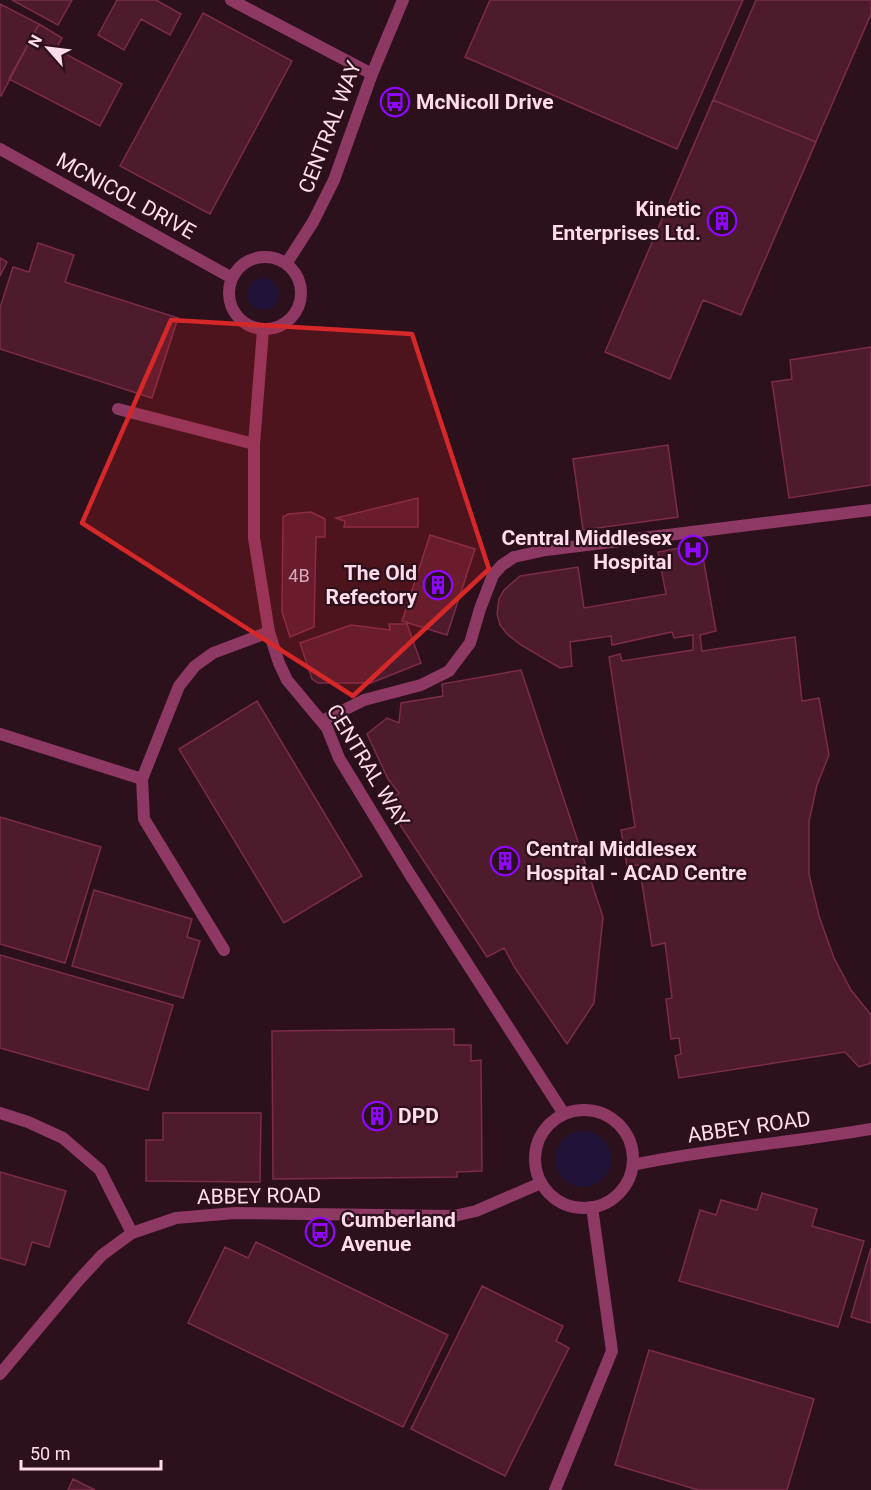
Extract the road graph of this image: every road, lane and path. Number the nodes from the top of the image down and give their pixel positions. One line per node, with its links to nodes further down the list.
1 (231, 0): 3 (street)
2 (403, 0): 3 (street, CENTRAL WAY)
3 (372, 74): 5 (street, CENTRAL WAY)
4 (0, 149): 6 (street, MCNICOL DRIVE)
5 (286, 264): 6 (street); 7 (street)
6 (232, 278): 7 (street)
7 (263, 330): 9 (street, CENTRAL WAY)
8 (118, 409): 9 (street)
9 (254, 444): 11 (street, CENTRAL WAY)
10 (871, 510): 12 (street)
11 (269, 632): 12 (street, CENTRAL WAY); 14 (street)
12 (322, 721): 17 (street, CENTRAL WAY)
13 (0, 734): 14 (street)
14 (142, 779): 15 (street)
15 (224, 950)
16 (0, 1113): 22 (street)
17 (564, 1114): 19 (street); 20 (street)
18 (871, 1129): 19 (street, ABBEY ROAD)
19 (633, 1165): 21 (street)
20 (541, 1183): 21 (street); 22 (street, ABBEY ROAD)
21 (592, 1208): 24 (street)
22 (132, 1233): 23 (street, ABBEY ROAD)
23 (0, 1374)
24 (555, 1490)

